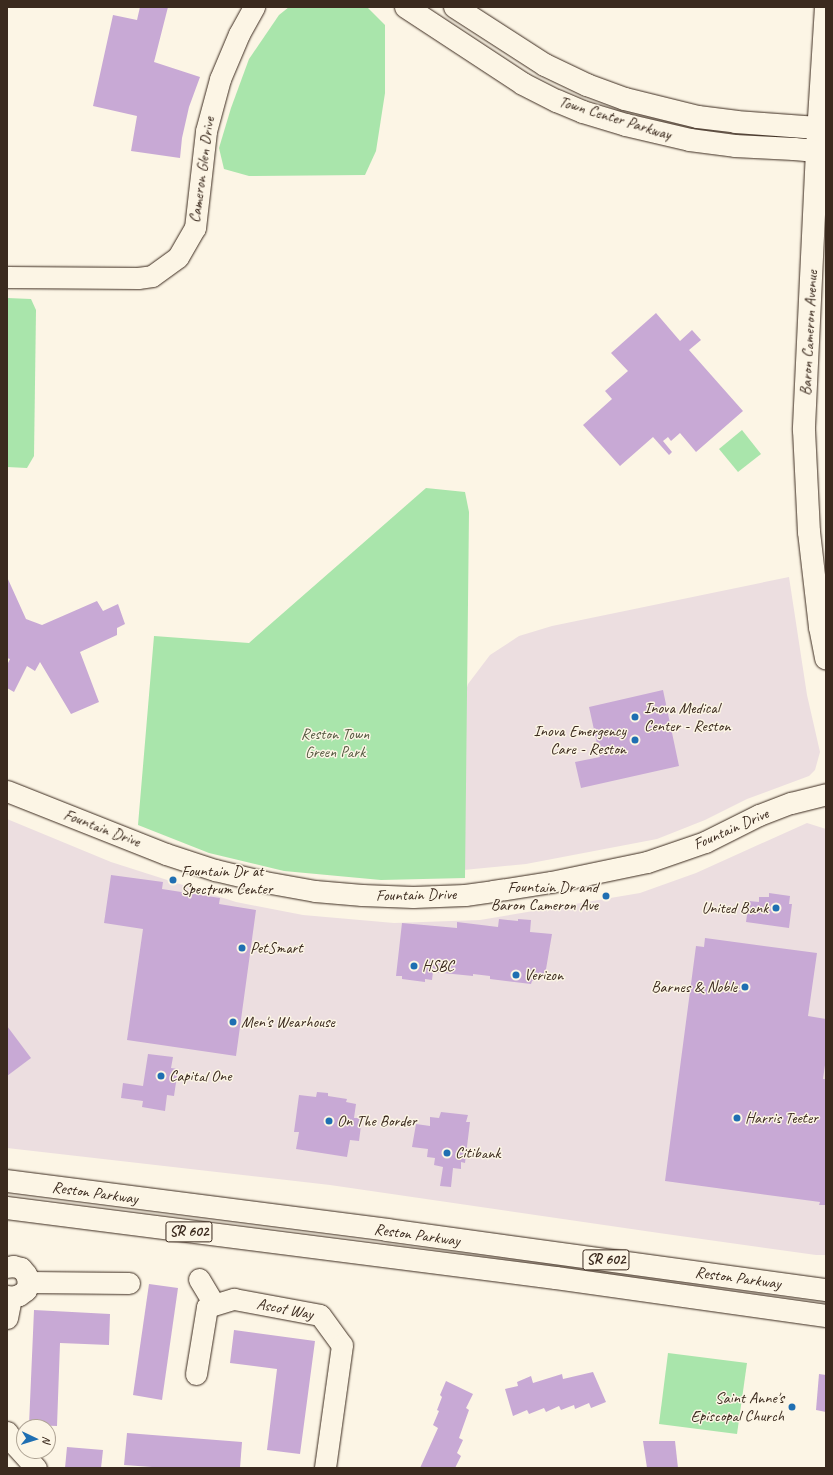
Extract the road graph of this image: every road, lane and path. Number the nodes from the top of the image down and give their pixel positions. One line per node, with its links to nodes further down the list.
1 (254, 7): 6 (street, Cameron Glen Drive)
2 (406, 7): 5 (main road, Town Center Parkway)
3 (455, 7): 5 (main road, Town Center Parkway)
4 (826, 7): 5 (main road, Baron Cameron Avenue)
5 (822, 139): 7 (main road, Baron Cameron Avenue)
6 (7, 277)
7 (826, 658)
8 (7, 791): 9 (street, Fountain Drive)
9 (826, 794)
10 (7, 1181): 16 (main road, Reston Parkway / SR 602)
11 (7, 1208): 19 (main road, Reston Parkway / SR 602)
12 (7, 1267): 14 (street)
13 (199, 1279): 18 (street)
14 (28, 1282): 15 (street); 17 (street)
15 (128, 1284)
16 (826, 1290)
17 (9, 1296): 20 (street)
18 (214, 1304): 21 (street); 24 (street, Ascot Way)
19 (826, 1316)
20 (7, 1318)
21 (196, 1374)
22 (7, 1432): 23 (street)
23 (36, 1468)
24 (325, 1468)

